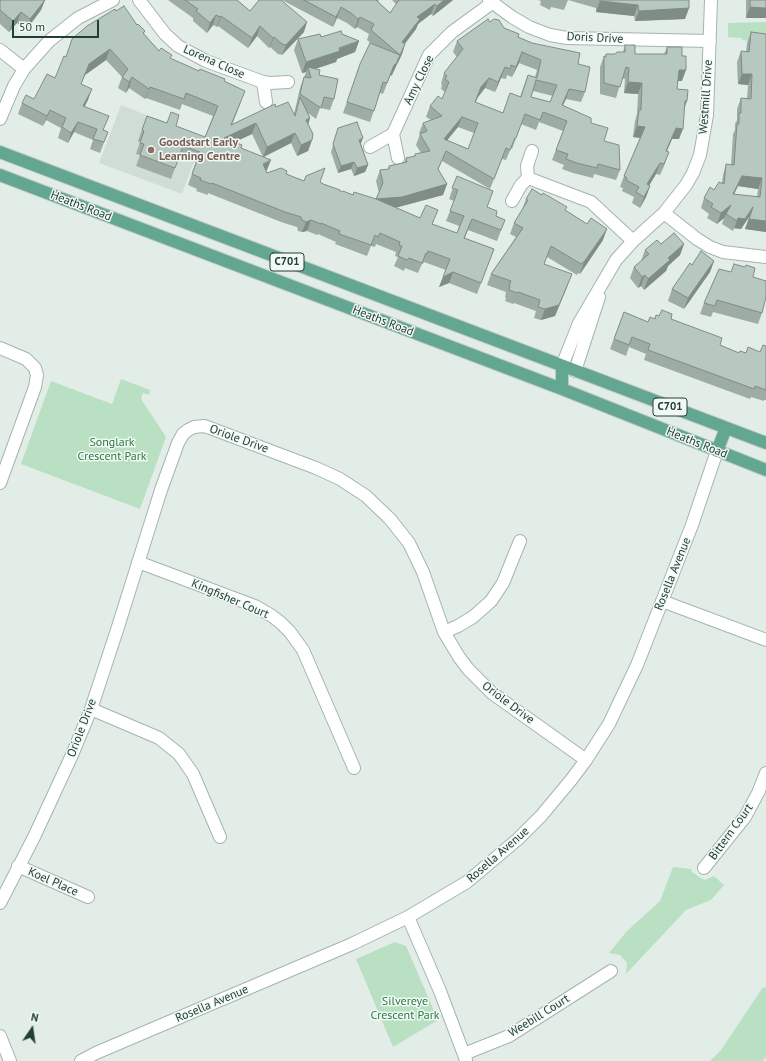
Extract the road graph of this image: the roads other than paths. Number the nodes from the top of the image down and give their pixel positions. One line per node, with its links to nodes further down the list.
1 (113, 0): 7 (street)
2 (139, 0): 8 (street, Lorena Close)
3 (711, 0): 5 (street, Westmill Drive)
4 (490, 1): 5 (street, Doris Drive); 12 (street, Amy Close)
5 (710, 41): 20 (street, Westmill Drive)
6 (0, 50): 7 (street)
7 (24, 69): 11 (street)
8 (263, 82): 9 (street, Lorena Close); 10 (street)
9 (288, 82)
10 (266, 102)
11 (0, 119)
12 (393, 134): 13 (street); 16 (street)
13 (370, 147)
14 (532, 151): 18 (street)
15 (0, 152): 25 (main road, Heaths Road / C701)
16 (398, 158)
17 (0, 175): 27 (main road, Heaths Road / C701)
18 (528, 178): 19 (street); 21 (street)
19 (512, 200)
20 (664, 213): 21 (street, Westmill Drive); 22 (street)
21 (633, 241): 23 (street, Westmill Drive)
22 (766, 257)
23 (605, 279): 25 (street, Westmill Drive); 26 (street, Westmill Drive)
24 (0, 348): 32 (street)
25 (562, 366): 26 (main road, Heaths Road / C701); 27 (main road)
26 (575, 371): 27 (main road); 28 (main road, Heaths Road / C701)
27 (562, 389): 30 (main road, Heaths Road / C701)
28 (726, 428): 29 (main road, Heaths Road / C701); 30 (main road)
29 (766, 443)
30 (717, 451): 31 (main road, Heaths Road / C701); 35 (street, Rosella Avenue)
31 (766, 470)
32 (0, 483)
33 (520, 541): 36 (street)
34 (138, 562): 36 (street, Oriole Drive); 38 (street, Oriole Drive); 40 (street, Kingfisher Court)
35 (662, 601): 37 (street); 39 (street, Rosella Avenue)
36 (444, 632): 39 (street, Oriole Drive)
37 (766, 640)
38 (91, 708): 42 (street); 43 (street, Oriole Drive)
39 (586, 760): 47 (street, Rosella Avenue)
40 (354, 768)
41 (766, 773): 44 (street, Bittern Court)
42 (220, 837)
43 (18, 866): 45 (street, Koel Place); 46 (street, Oriole Drive)
44 (704, 868)
45 (88, 897)
46 (0, 903)
47 (408, 917): 51 (street); 54 (street, Rosella Avenue)
48 (611, 971): 51 (street, Weebill Court)
49 (0, 1036): 50 (street)
50 (6, 1049): 52 (street); 53 (street)
51 (465, 1057)
52 (10, 1061)
53 (16, 1061)
54 (81, 1061)

